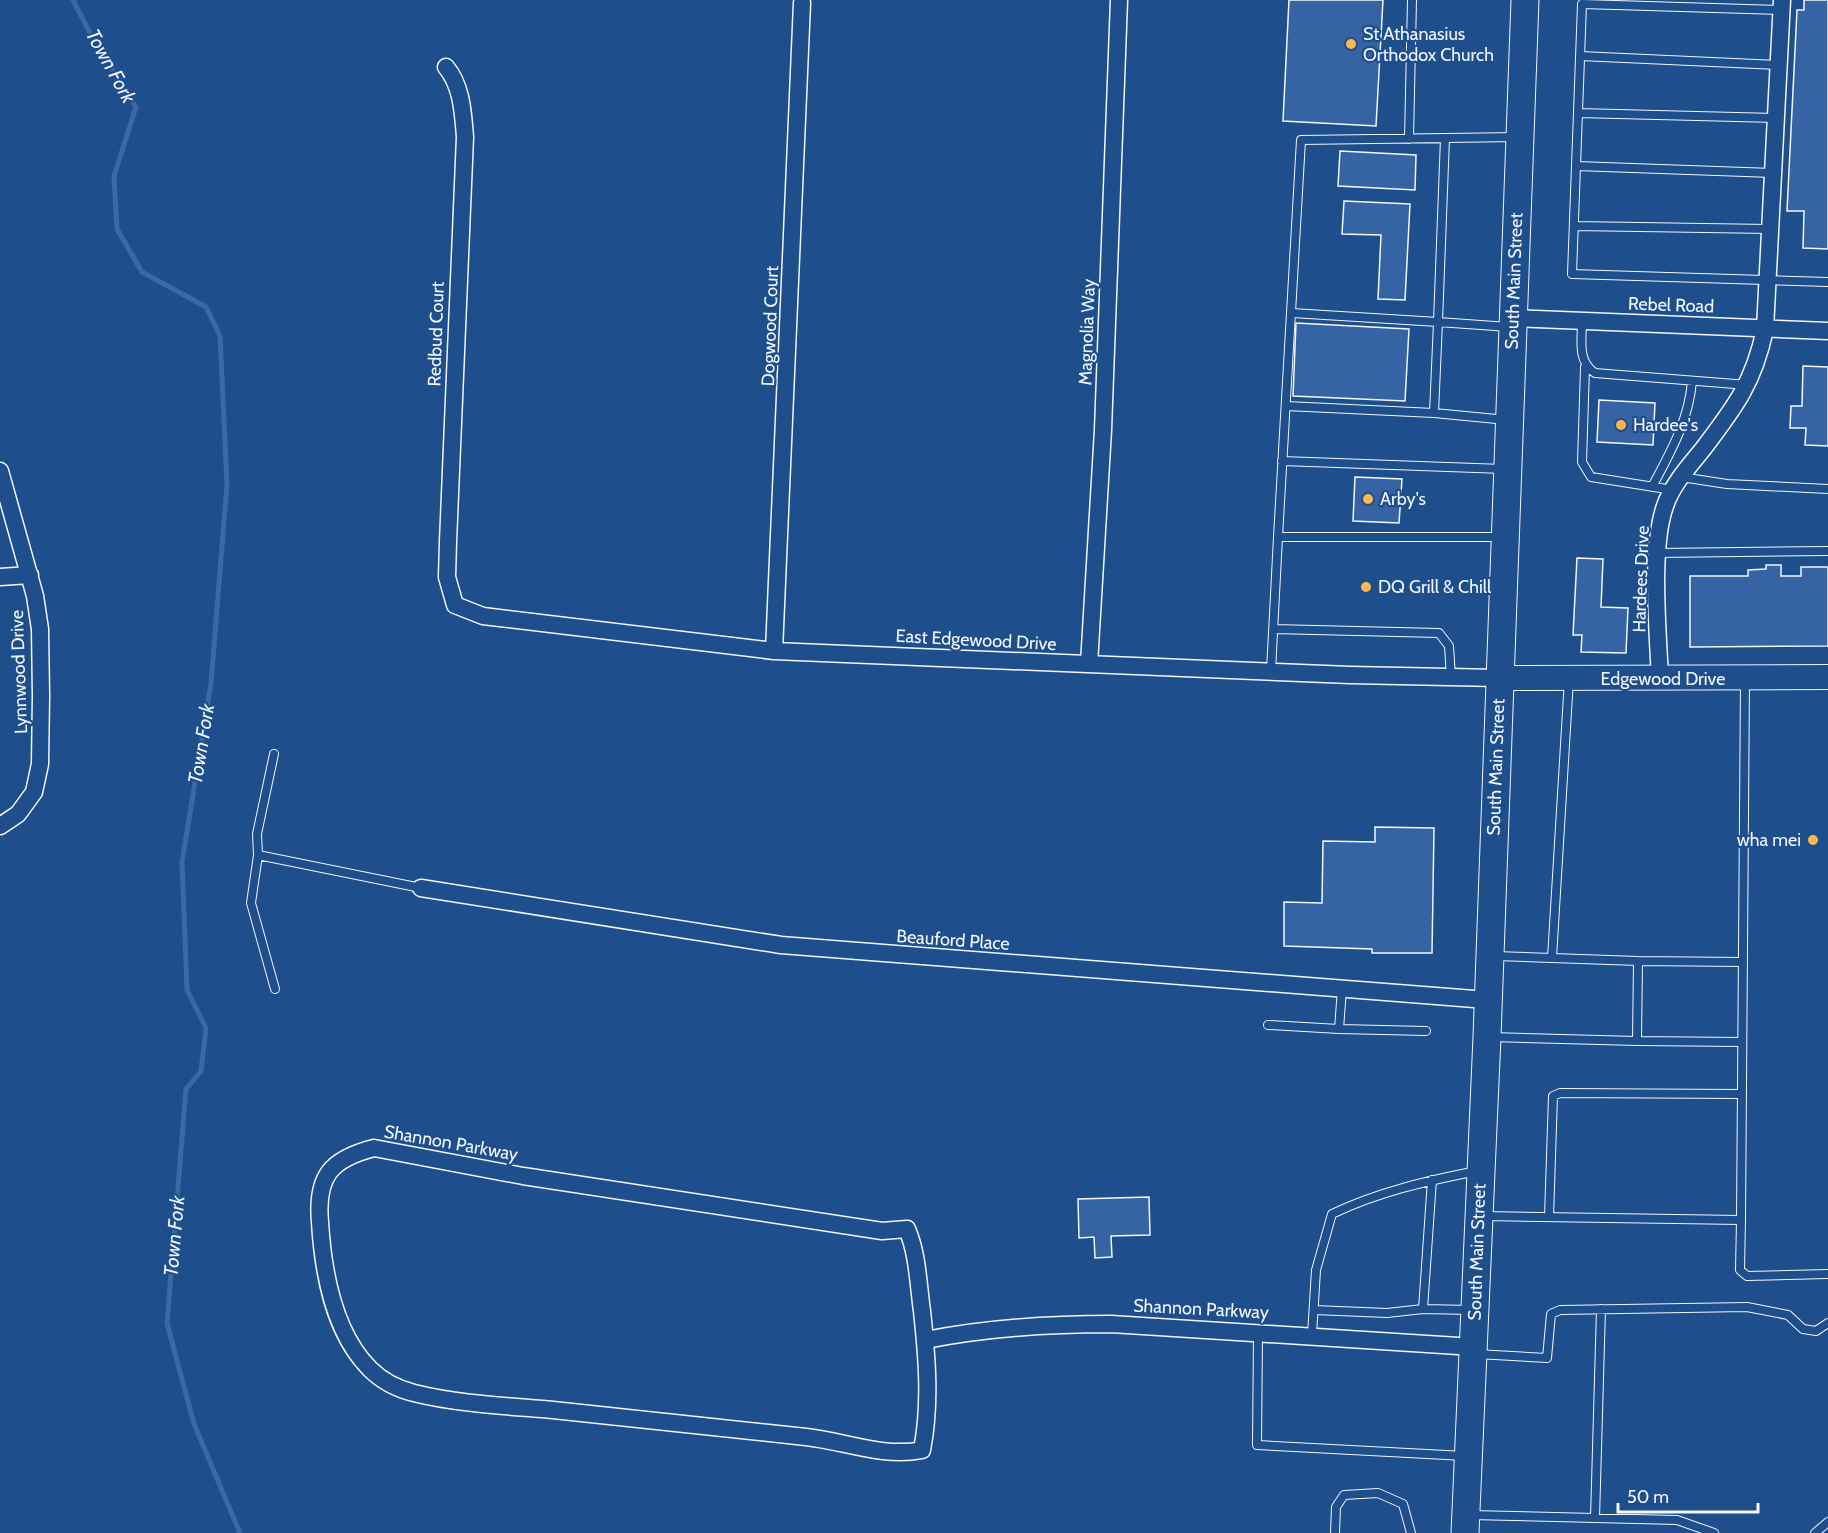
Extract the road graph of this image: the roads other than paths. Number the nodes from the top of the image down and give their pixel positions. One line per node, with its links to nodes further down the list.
1 (1119, 0): 47 (street, Magnolia Way)
2 (1412, 0): 13 (lane)
3 (1525, 0): 11 (main road, South Main Street)
4 (802, 3): 46 (street, Dogwood Court)
5 (1781, 5): 6 (lane); 7 (street, Hardees Drive)
6 (1580, 56): 7 (lane); 9 (lane)
7 (1778, 65): 10 (street, Hardees Drive)
8 (446, 67): 44 (street, Redbud Court)
9 (1578, 113): 10 (lane); 14 (lane)
10 (1776, 118): 15 (street, Hardees Drive)
11 (1520, 137): 12 (lane); 23 (main road, South Main Street)
12 (1445, 138): 13 (lane); 22 (lane)
13 (1409, 139): 20 (lane)
14 (1576, 166): 15 (lane); 16 (lane)
15 (1773, 173): 17 (street, Hardees Drive)
16 (1574, 226): 17 (lane); 18 (lane)
17 (1770, 229): 18 (street, Hardees Drive)
18 (1768, 280): 19 (lane); 24 (street, Hardees Drive)
19 (1828, 282)
20 (1292, 313): 22 (lane); 29 (lane)
21 (1582, 321): 23 (street, Rebel Road); 24 (street, Rebel Road); 26 (lane)
22 (1438, 322): 23 (lane); 30 (lane)
23 (1513, 323): 31 (main road, South Main Street)
24 (1766, 329): 25 (street, Rebel Road); 28 (street, Hardees Drive)
25 (1828, 331)
26 (1585, 367): 27 (lane); 36 (lane)
27 (1692, 381): 28 (lane); 36 (lane)
28 (1748, 385): 35 (street, Hardees Drive)
29 (1286, 406): 30 (lane); 32 (lane)
30 (1434, 413): 31 (lane)
31 (1509, 420): 33 (main road, South Main Street)
32 (1282, 461): 33 (lane); 38 (lane)
33 (1507, 469): 39 (main road, South Main Street)
34 (0, 471): 42 (street, Lynnwood Drive)
35 (1677, 484): 36 (lane); 37 (lane); 41 (street, Hardees Drive)
36 (1652, 487)
37 (1828, 489)
38 (1278, 537): 39 (lane); 45 (lane)
39 (1504, 537): 51 (main road, South Main Street)
40 (1828, 551): 41 (lane)
41 (1658, 553): 54 (street, Hardees Drive)
42 (30, 575): 43 (street); 56 (street, Lynnwood Drive)
43 (0, 577)
44 (455, 605): 46 (street, East Edgewood Drive)
45 (1273, 629): 48 (lane); 49 (lane)
46 (774, 651): 47 (street, East Edgewood Drive)
47 (1089, 664): 48 (street, East Edgewood Drive)
48 (1271, 671): 49 (street, East Edgewood Drive)
49 (1451, 677): 51 (street, East Edgewood Drive)
50 (1828, 677): 53 (street, Edgewood Drive)
51 (1499, 678): 52 (street, Edgewood Drive); 59 (main road, South Main Street)
52 (1569, 678): 54 (street, Edgewood Drive); 60 (lane)
53 (1745, 678): 54 (street, Edgewood Drive); 62 (lane)
54 (1660, 679)
55 (274, 754): 57 (lane)
56 (0, 826)
57 (258, 855): 58 (lane); 63 (lane)
58 (421, 888): 64 (street, Beauford Place)
59 (1489, 956): 60 (lane); 65 (main road, South Main Street)
60 (1552, 958): 61 (lane)
61 (1638, 961): 62 (lane); 70 (lane)
62 (1742, 962): 71 (lane)
63 (275, 989)
64 (1342, 989): 65 (street, Beauford Place); 67 (lane)
65 (1487, 1000): 69 (main road, South Main Street)
66 (1268, 1025): 67 (lane)
67 (1340, 1029): 68 (lane)
68 (1426, 1031)
69 (1487, 1037): 70 (lane); 73 (main road, South Main Street)
70 (1637, 1041): 71 (lane)
71 (1742, 1042): 72 (lane)
72 (1741, 1094): 76 (lane); 77 (lane)
73 (1480, 1171): 74 (lane); 75 (main road, South Main Street)
74 (1432, 1180): 79 (lane); 80 (lane)
75 (1478, 1216): 76 (lane); 81 (main road, South Main Street)
76 (1549, 1217): 77 (lane)
77 (1741, 1220): 78 (lane)
78 (1828, 1274)
79 (1423, 1309): 80 (lane); 81 (lane)
80 (1314, 1310): 85 (lane)
81 (1475, 1310): 87 (main road, South Main Street)
82 (1601, 1310): 83 (lane); 87 (lane); 89 (lane)
83 (1828, 1323)
84 (1258, 1331): 85 (street, Shannon Parkway); 86 (street, Shannon Parkway); 88 (lane)
85 (1312, 1335): 87 (street, Shannon Parkway)
86 (926, 1340): 86 (street, Shannon Parkway)
87 (1474, 1350): 88 (main road, South Main Street)
88 (1468, 1456): 91 (main road, South Main Street)
89 (1595, 1518): 91 (lane); 94 (lane)
90 (1828, 1522): 95 (lane)
91 (1465, 1524)
92 (1335, 1533): 93 (lane)
93 (1412, 1533)
94 (1714, 1533)
95 (1815, 1533)

